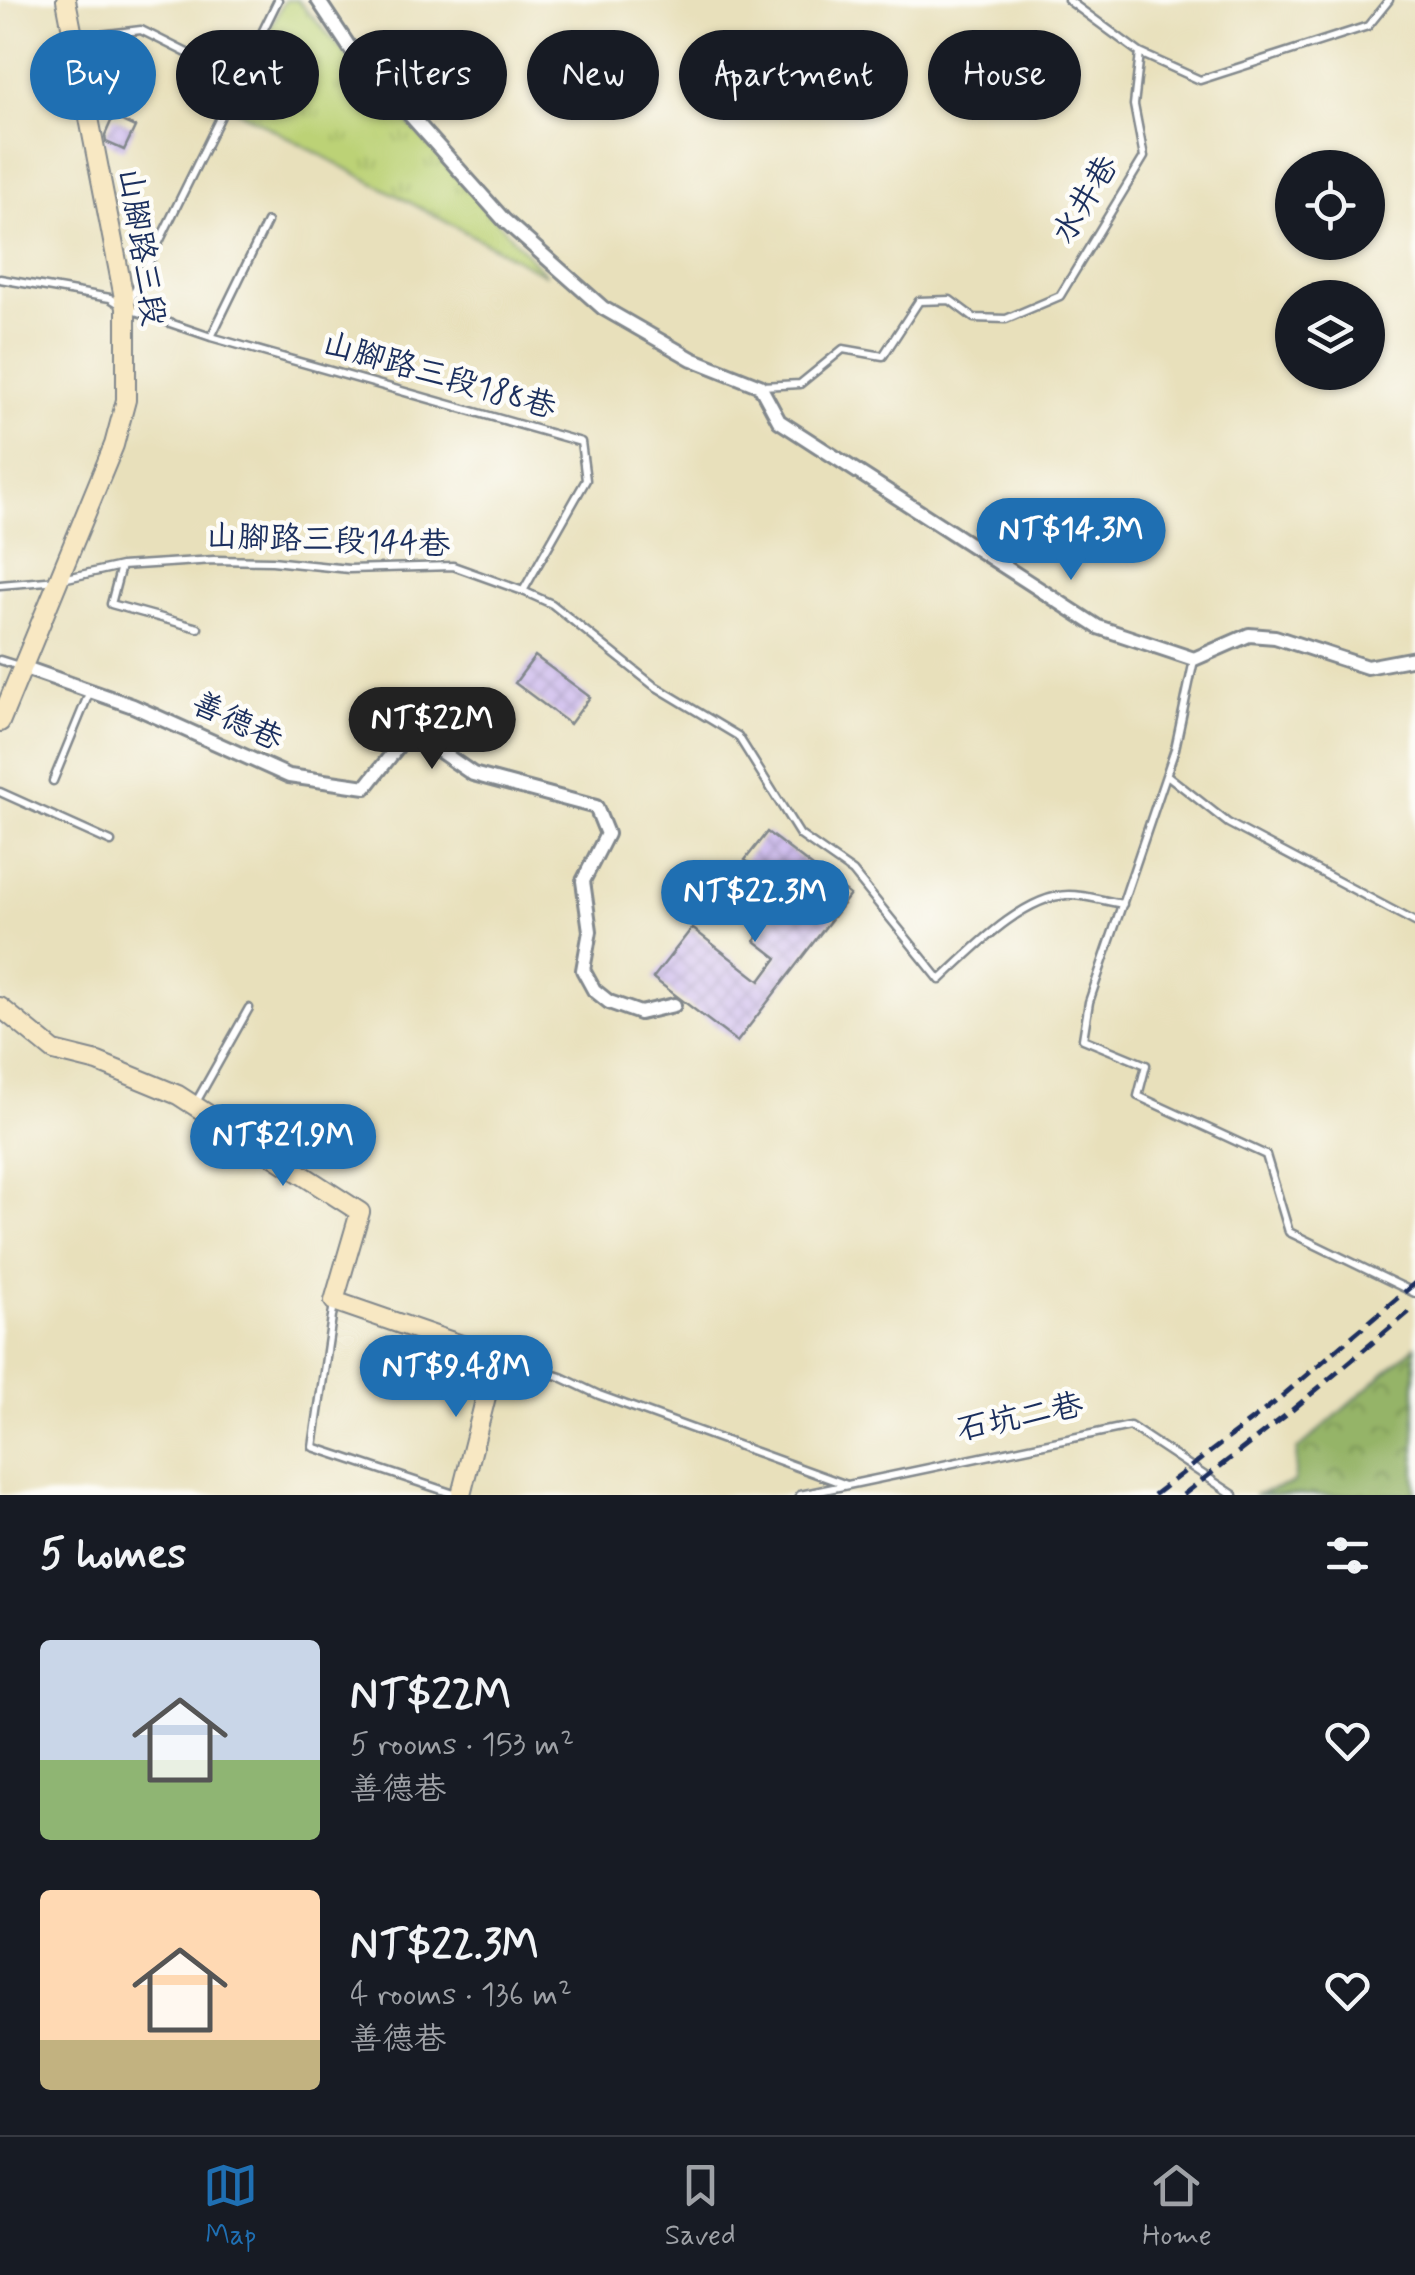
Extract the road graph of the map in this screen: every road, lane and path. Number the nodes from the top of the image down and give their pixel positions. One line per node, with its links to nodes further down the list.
1 (66, 0): 6 (street, 山腳路三段)
2 (278, 0): 7 (lane)
3 (318, 0): 15 (street)
4 (1068, 0): 8 (lane)
5 (1383, 1): 8 (lane)
6 (72, 30)
7 (263, 30)
8 (1140, 53): 15 (lane, 水井巷)
9 (90, 120): 13 (street, 山腳路三段)
10 (218, 120): 13 (lane)
11 (267, 222): 14 (lane)
12 (0, 279): 13 (lane, 山腳路三段188巷)
13 (126, 308): 14 (lane, 山腳路三段188巷); 17 (street, 山腳路三段)
14 (212, 338): 19 (lane, 山腳路三段188巷)
15 (760, 386): 22 (street)
16 (121, 566): 17 (lane, 山腳路三段144巷); 19 (lane, 山腳路三段144巷); 20 (lane)
17 (58, 580): 18 (lane, 山腳路三段144巷); 24 (street, 山腳路三段)
18 (0, 585)
19 (523, 591): 31 (lane, 山腳路三段144巷)
20 (198, 628)
21 (1415, 658): 22 (street)
22 (1194, 659): 27 (lane)
23 (0, 660): 24 (lane)
24 (24, 668): 25 (street, 善德巷); 26 (street, 山腳路三段)
25 (90, 690): 28 (lane); 33 (street, 善德巷)
26 (0, 722)
27 (1167, 774): 31 (lane); 32 (lane)
28 (53, 781)
29 (0, 792): 30 (lane)
30 (111, 842)
31 (1123, 904): 37 (lane)
32 (1415, 922)
33 (674, 1005)
34 (0, 1007): 36 (street)
35 (249, 1008): 36 (lane)
36 (194, 1105): 38 (street)
37 (1415, 1292)
38 (334, 1301): 39 (street); 41 (lane)
39 (496, 1357): 40 (lane); 41 (street)
40 (848, 1485): 42 (lane, 石坑二巷); 43 (lane, 石坑二巷)
41 (460, 1495)
42 (800, 1495)
43 (1234, 1495)

